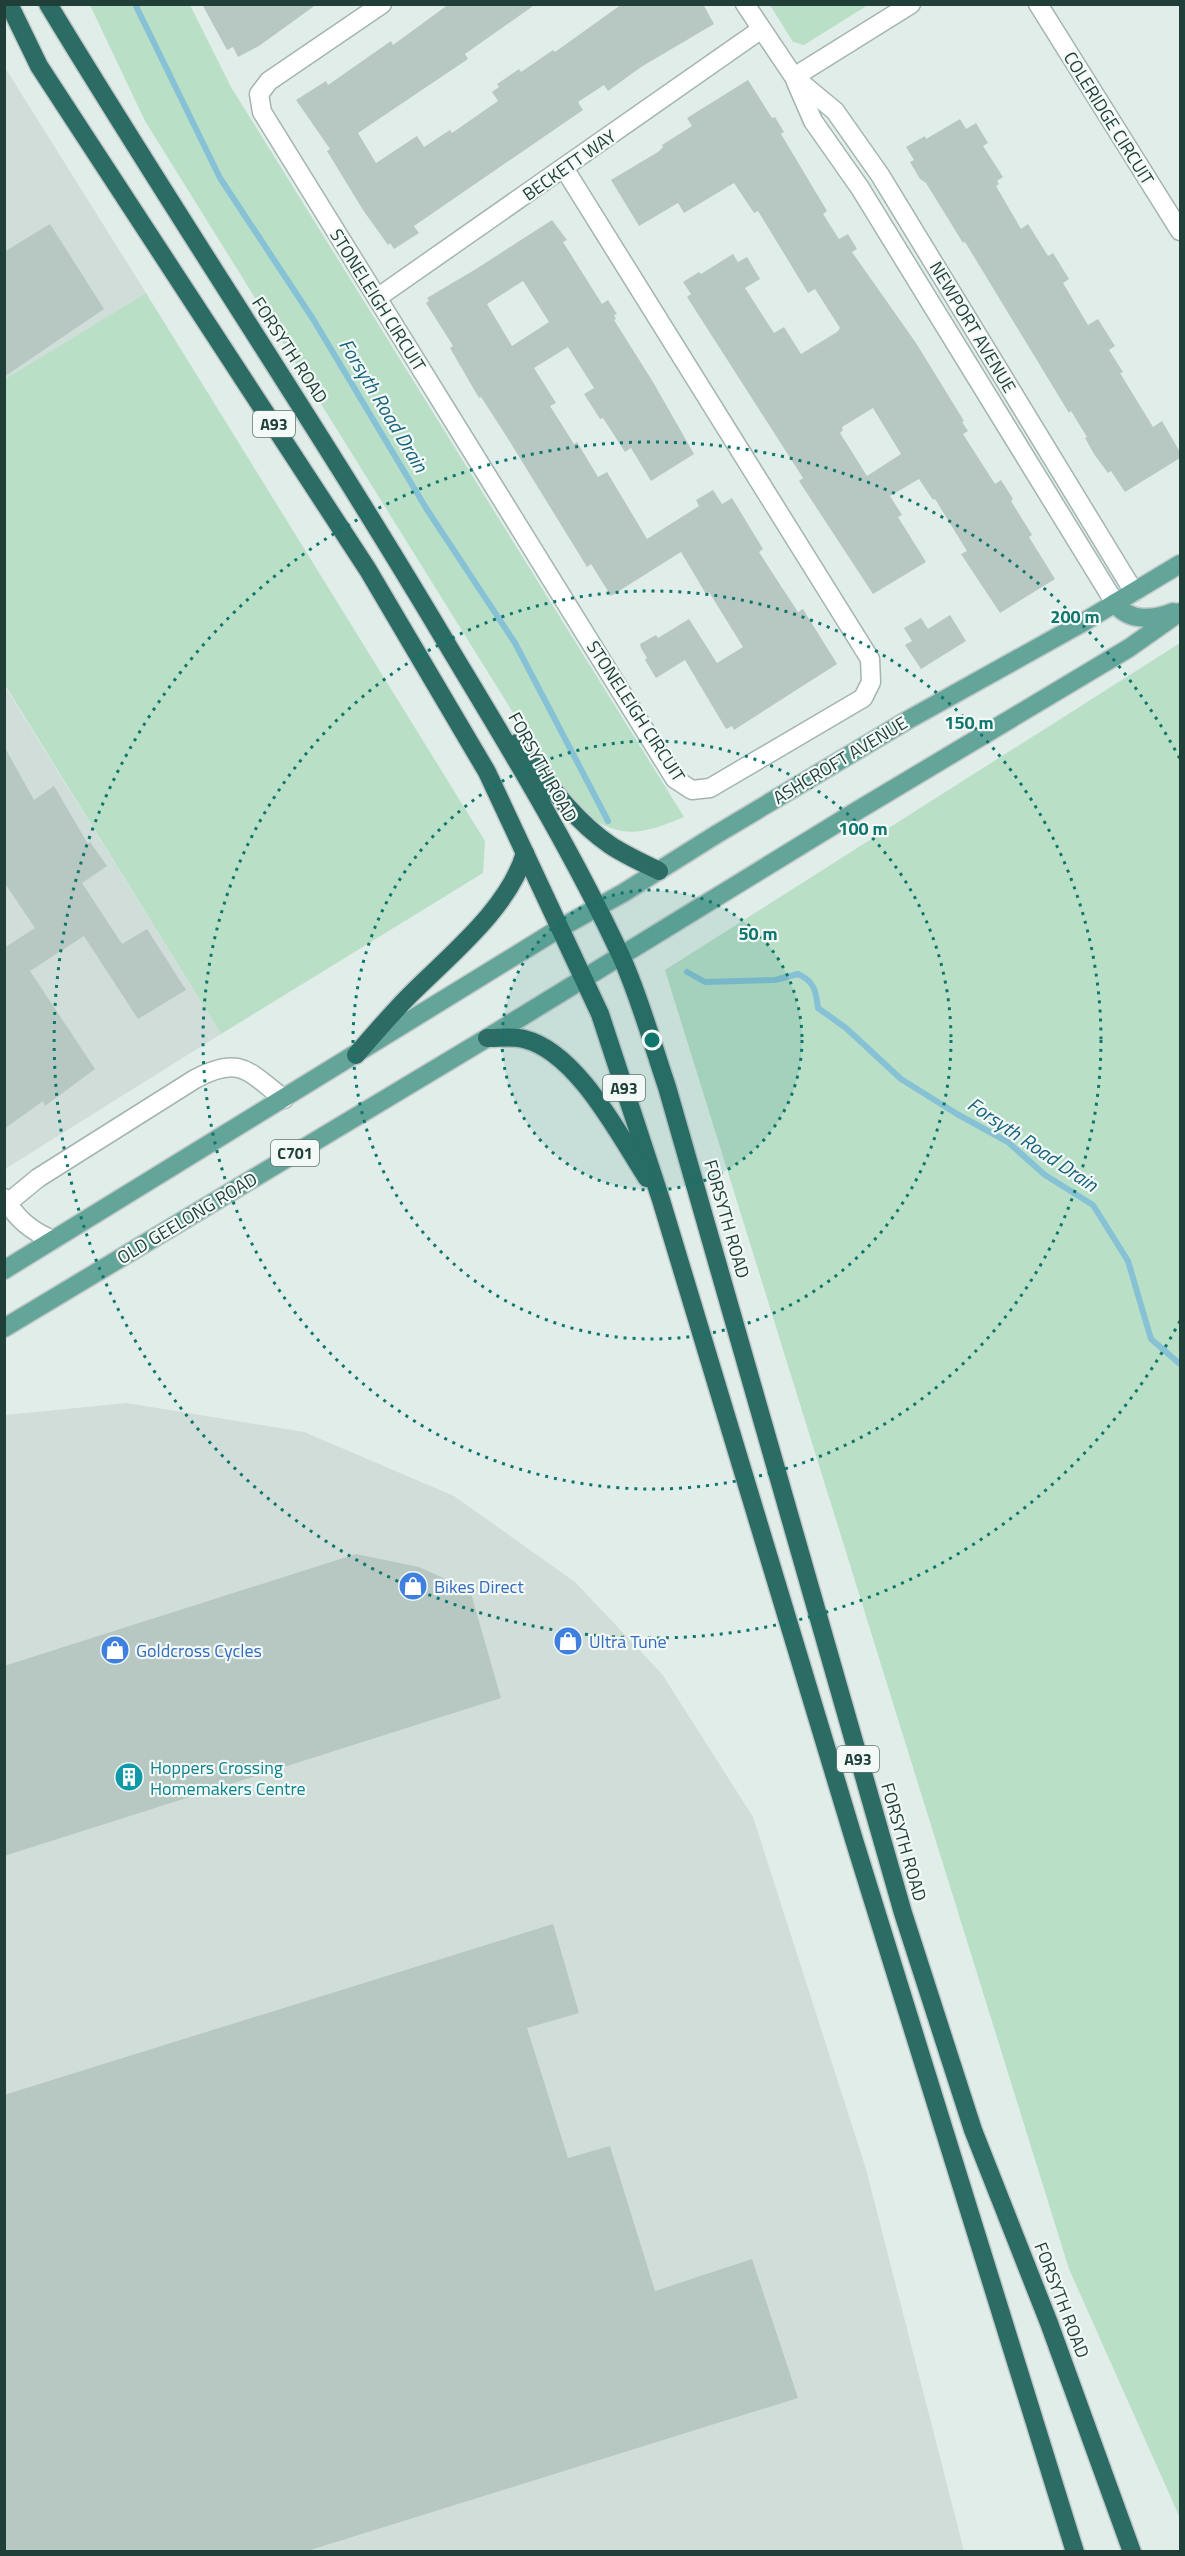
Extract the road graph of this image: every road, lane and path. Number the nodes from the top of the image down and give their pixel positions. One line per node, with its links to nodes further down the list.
1 (9, 4): 19 (highway, A93)
2 (48, 4): 18 (highway, FORSYTH ROAD / A93)
3 (382, 4): 13 (street, STONELEIGH CIRCUIT)
4 (745, 4): 7 (street, NEWPORT AVENUE)
5 (911, 4): 8 (street)
6 (1038, 4): 12 (street, COLERIDGE CIRCUIT)
7 (760, 30): 8 (street, NEWPORT AVENUE); 9 (street, BECKETT WAY)
8 (794, 77): 10 (street, NEWPORT AVENUE); 11 (street, NEWPORT AVENUE)
9 (564, 168): 13 (street, BECKETT WAY); 13 (street, STONELEIGH CIRCUIT)
10 (880, 175): 11 (street); 15 (street, NEWPORT AVENUE)
11 (860, 188): 16 (street, NEWPORT AVENUE)
12 (1180, 231)
13 (376, 298)
14 (1180, 564): 15 (main road, ASHCROFT AVENUE)
15 (1134, 592): 16 (main road, ASHCROFT AVENUE)
16 (1115, 603): 17 (main road); 20 (main road, ASHCROFT AVENUE)
17 (1180, 611): 23 (main road)
18 (473, 688): 20 (highway); 21 (highway, FORSYTH ROAD / A93)
19 (525, 853): 22 (highway, A93); 26 (highway)
20 (659, 871): 21 (main road, ASHCROFT AVENUE)
21 (596, 908): 22 (main road, ASHCROFT AVENUE); 23 (highway, FORSYTH ROAD / A93)
22 (560, 928): 24 (highway, A93); 26 (main road)
23 (620, 956): 24 (main road, C701); 34 (highway, FORSYTH ROAD / A93)
24 (584, 977): 25 (main road, OLD GEELONG ROAD / C701); 28 (highway, A93)
25 (487, 1038): 28 (highway); 32 (main road, OLD GEELONG ROAD / C701)
26 (356, 1055): 27 (main road)
27 (284, 1099): 29 (street); 30 (main road)
28 (661, 1200): 33 (highway, A93)
29 (6, 1203): 30 (street)
30 (53, 1240): 31 (main road)
31 (4, 1270)
32 (4, 1328)
33 (1075, 2552)
34 (1132, 2552)

